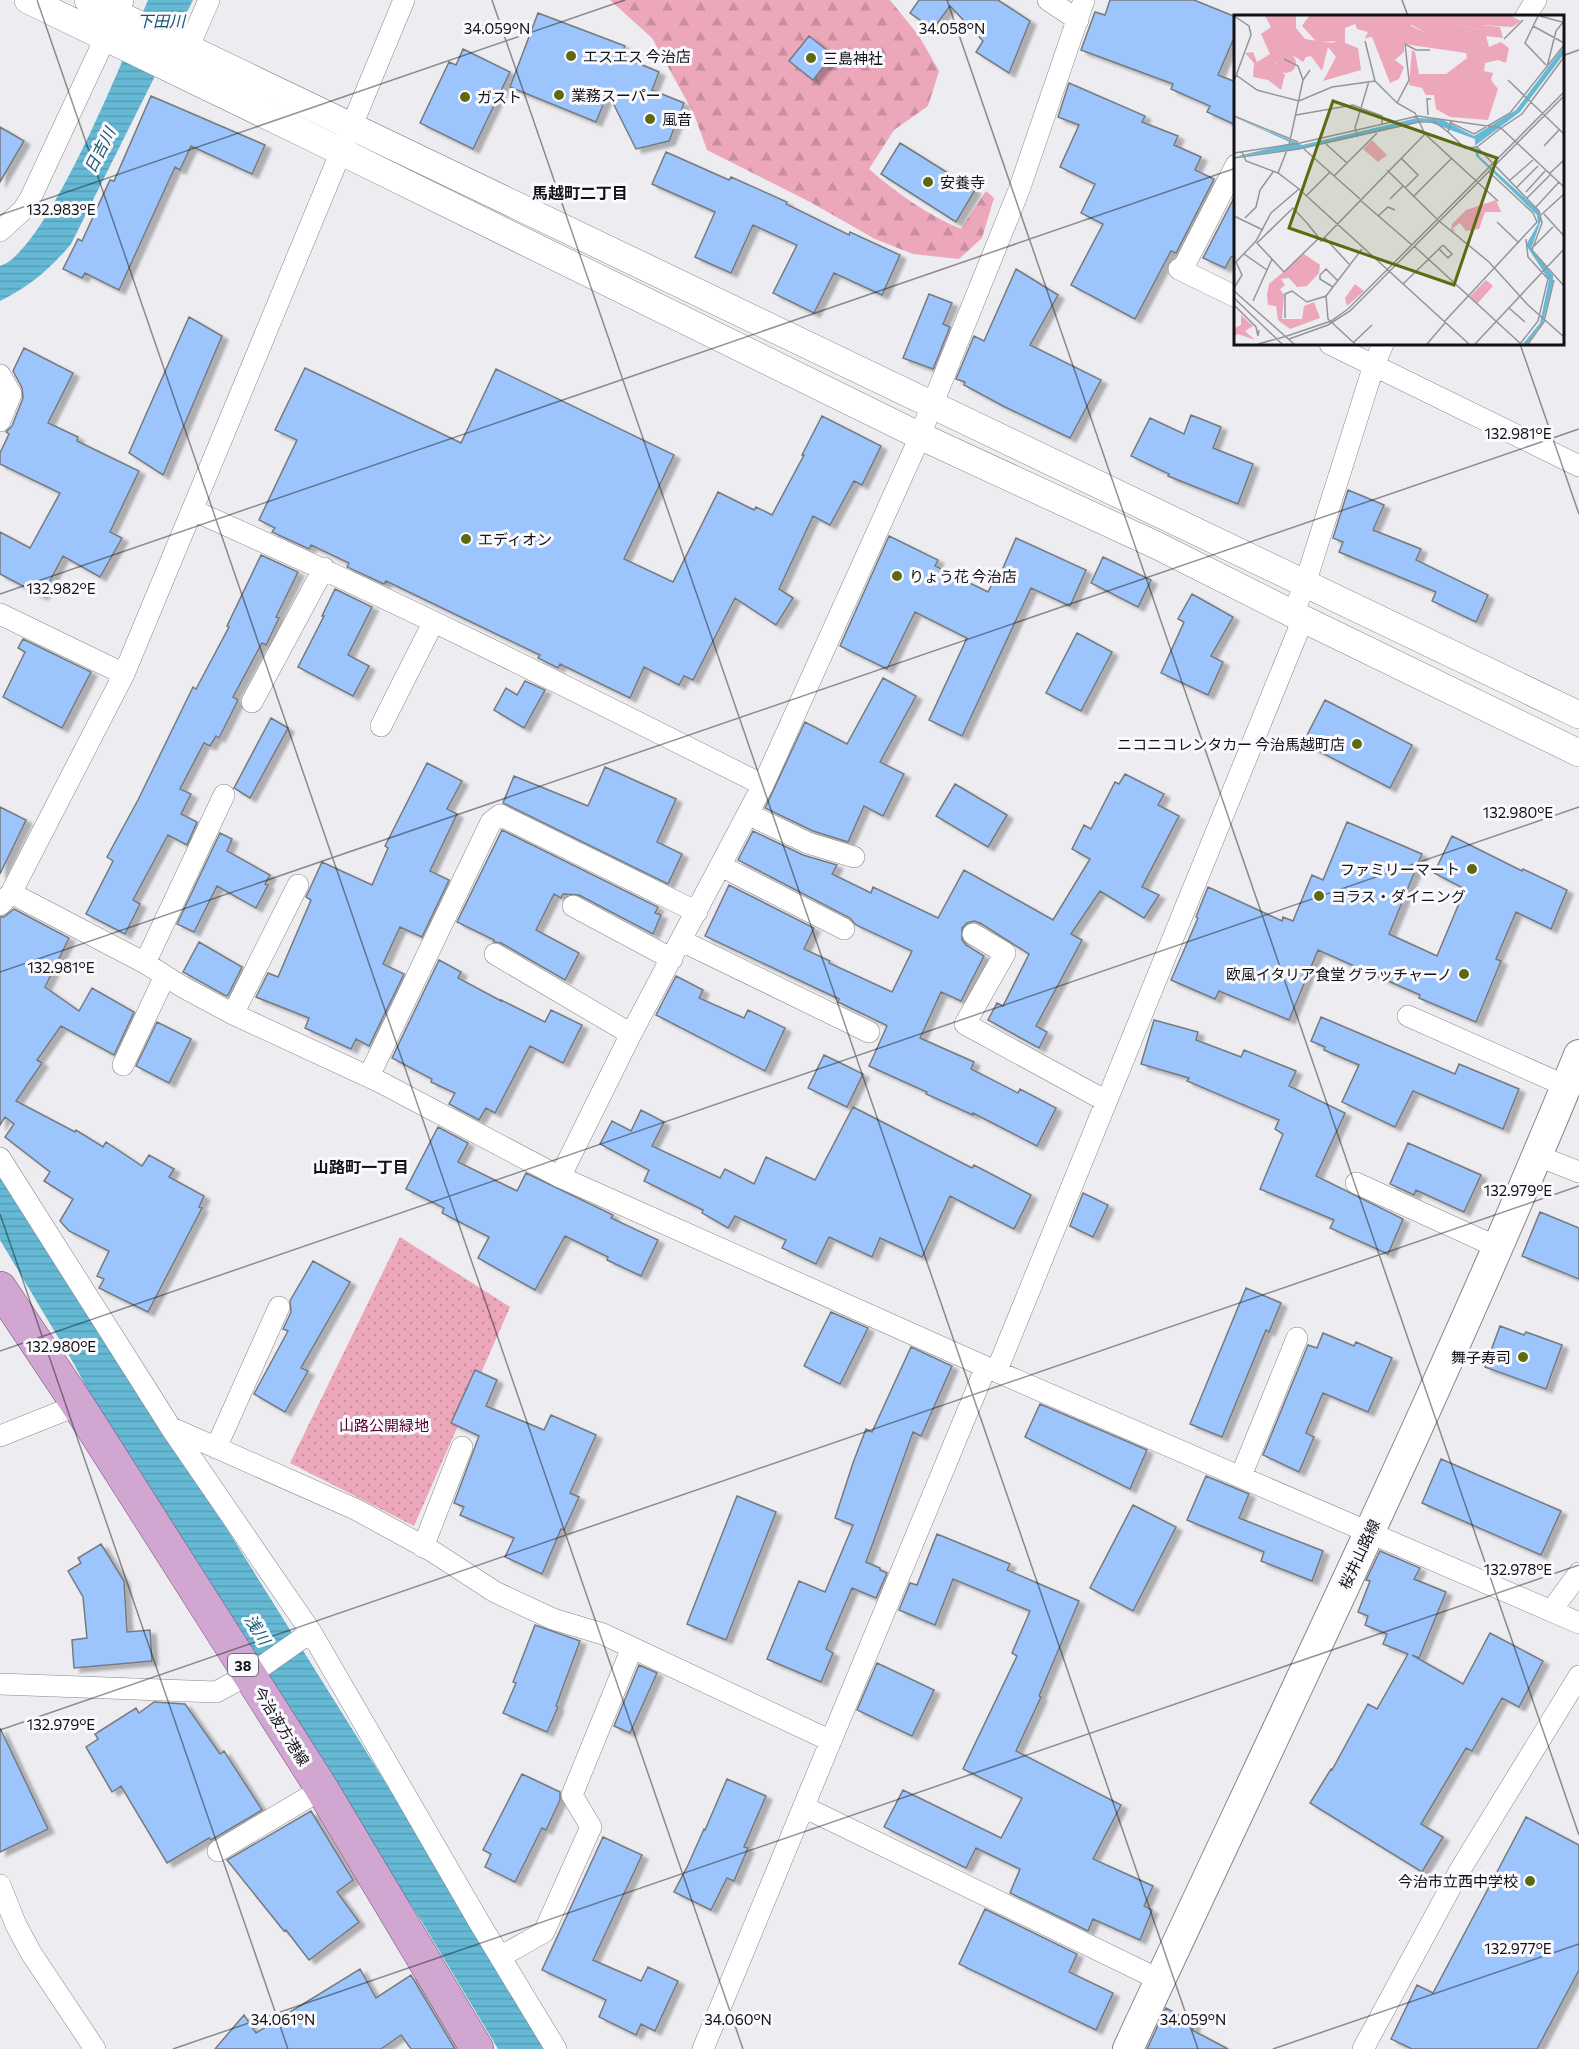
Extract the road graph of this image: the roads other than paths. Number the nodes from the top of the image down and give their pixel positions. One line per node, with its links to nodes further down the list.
1 (28, 0): 9 (street)
2 (88, 0): 9 (street)
3 (209, 0): 10 (street)
4 (404, 0): 12 (street)
5 (1048, 0): 7 (street)
6 (1536, 0): 8 (street)
7 (1081, 10): 21 (street)
8 (1527, 15)
9 (115, 21): 10 (street); 11 (street); 15 (street)
10 (187, 46): 11 (street); 12 (street)
11 (177, 72): 13 (street)
12 (350, 125): 13 (street); 21 (street)
13 (340, 151): 23 (street); 25 (street)
14 (1234, 169): 16 (street)
15 (0, 231)
16 (1234, 296)
17 (1332, 345): 19 (street)
18 (1383, 345): 19 (street)
19 (1374, 365): 24 (street); 27 (street)
20 (0, 375): 22 (street)
21 (934, 405): 23 (street); 27 (street)
22 (0, 421)
23 (920, 436): 29 (street); 36 (street)
24 (1579, 466)
25 (192, 510): 26 (street); 31 (street)
26 (324, 568): 30 (street); 32 (street)
27 (1305, 584): 29 (street); 33 (street)
28 (0, 614): 31 (street)
29 (1298, 616): 35 (street); 59 (street)
30 (434, 622): 34 (street); 36 (street)
31 (124, 674): 42 (street)
32 (252, 702)
33 (1579, 715)
34 (381, 726)
35 (1579, 753)
36 (763, 785): 38 (street)
37 (224, 795): 49 (street)
38 (748, 814): 39 (street); 40 (street)
39 (854, 857)
40 (721, 866): 44 (street); 45 (street)
41 (298, 885): 51 (street)
42 (4, 899): 49 (street)
43 (573, 906): 47 (street)
44 (697, 912): 47 (street); 57 (street)
45 (844, 929)
46 (973, 934): 59 (street)
47 (677, 950): 53 (street); 54 (street)
48 (495, 954): 54 (street)
49 (145, 963): 50 (street)
50 (165, 976): 51 (street); 56 (street)
51 (233, 1014): 57 (street)
52 (1408, 1016): 58 (street)
53 (869, 1032)
54 (632, 1034): 63 (street)
55 (1579, 1055): 58 (main road, 桜井山路線)
56 (123, 1065)
57 (369, 1076): 63 (street)
58 (1566, 1086): 60 (main road, 桜井山路線)
59 (1106, 1101): 69 (street)
60 (1538, 1156): 62 (street); 65 (main road, 桜井山路線)
61 (0, 1158): 71 (street)
62 (1579, 1172)
63 (560, 1177): 69 (street)
64 (1356, 1184): 65 (street)
65 (1497, 1246): 76 (main road, 桜井山路線)
66 (0, 1288): 70 (main road, 今治波方港線 / 38)
67 (279, 1307): 74 (street)
68 (1297, 1338): 75 (street)
69 (991, 1369): 75 (street); 86 (street)
70 (78, 1405): 72 (street); 83 (main road, 今治波方港線 / 38)
71 (171, 1428): 74 (street); 81 (street)
72 (0, 1436)
73 (462, 1447): 77 (street)
74 (216, 1448): 77 (street)
75 (1241, 1476): 76 (street)
76 (1369, 1533): 79 (street); 92 (main road, 桜井山路線)
77 (423, 1547): 82 (street)
78 (1579, 1574): 79 (street)
79 (1551, 1611): 80 (street)
80 (1579, 1623)
81 (309, 1634): 83 (street); 91 (street)
82 (632, 1648): 86 (street); 91 (street)
83 (253, 1672): 85 (street); 87 (main road, 今治波方港線 / 38)
84 (1579, 1676): 98 (street)
85 (0, 1684)
86 (831, 1742): 88 (street)
87 (322, 1789): 89 (street); 94 (main road, 今治波方港線 / 38)
88 (804, 1807): 92 (street); 96 (street)
89 (218, 1851)
90 (0, 1886): 93 (street)
91 (500, 1957): 95 (street)
92 (1160, 1980): 97 (main road, 桜井山路線)
93 (95, 2049)
94 (477, 2049)
95 (556, 2049)
96 (703, 2049)
97 (1128, 2049)
98 (1363, 2049)

